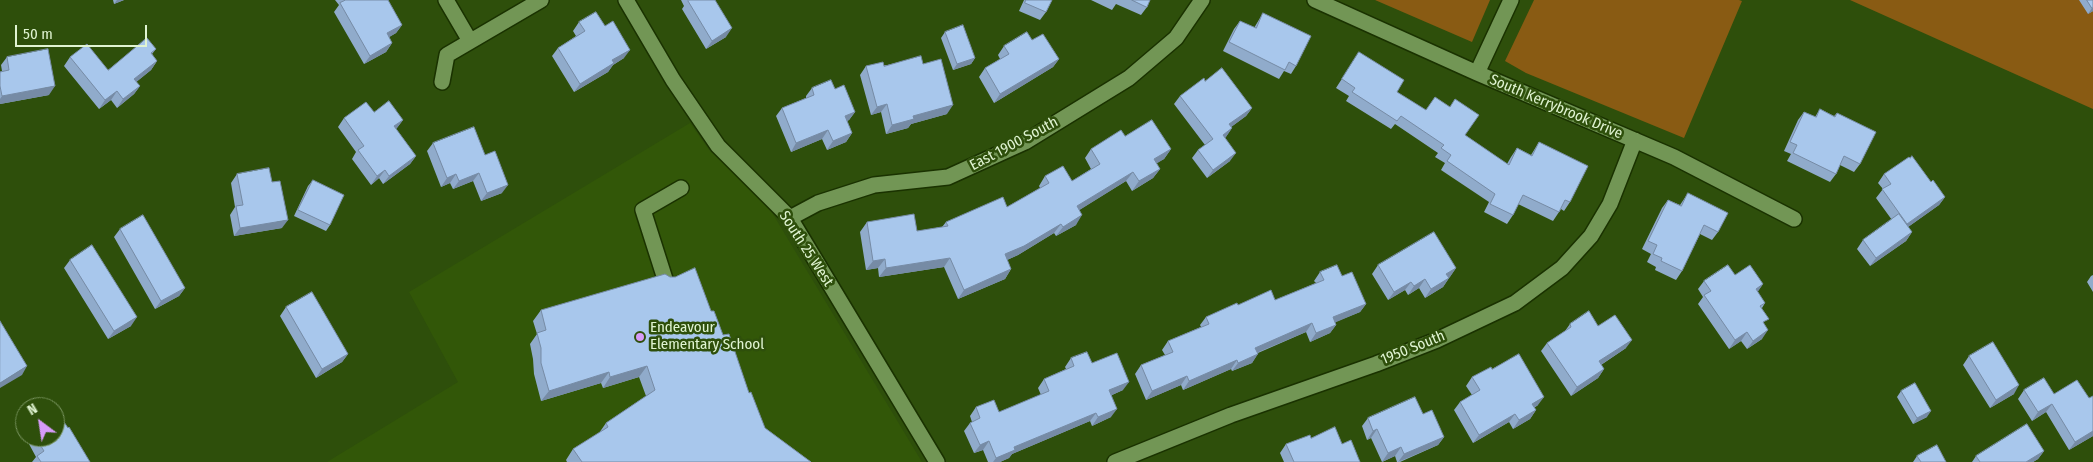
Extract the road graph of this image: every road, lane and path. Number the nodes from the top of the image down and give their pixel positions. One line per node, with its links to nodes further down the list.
1 (446, 0): 7 (street)
2 (541, 0): 7 (street)
3 (626, 0): 12 (street, South 25 West)
4 (1202, 0): 12 (street, East 1900 South)
5 (1316, 0): 8 (street, South Kerrybrook Drive)
6 (1511, 0): 8 (street)
7 (470, 41): 9 (street)
8 (1477, 73): 10 (street, South Kerrybrook Drive)
9 (442, 82)
10 (1635, 140): 13 (street, South Kerrybrook Drive); 16 (street, 1950 South)
11 (681, 188): 14 (street)
12 (790, 218): 15 (street, South 25 West)
13 (1794, 220)
14 (666, 279)
15 (937, 462)
16 (1115, 462)

